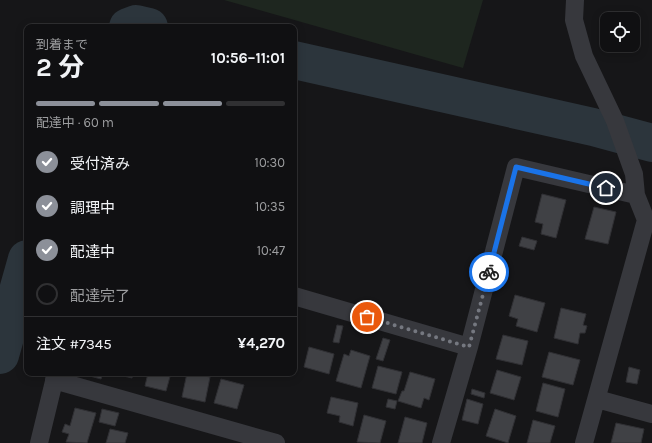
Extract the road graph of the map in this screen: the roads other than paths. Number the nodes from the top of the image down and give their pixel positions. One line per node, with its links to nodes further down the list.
1 (575, 0): 2 (street)
2 (636, 195): 4 (street); 6 (street)
3 (297, 297): 4 (street)
4 (469, 347): 10 (street)
5 (55, 376): 8 (street); 9 (street)
6 (597, 399): 7 (street); 11 (street)
7 (652, 414)
8 (39, 443)
9 (276, 443)
10 (441, 443)
11 (584, 443)

